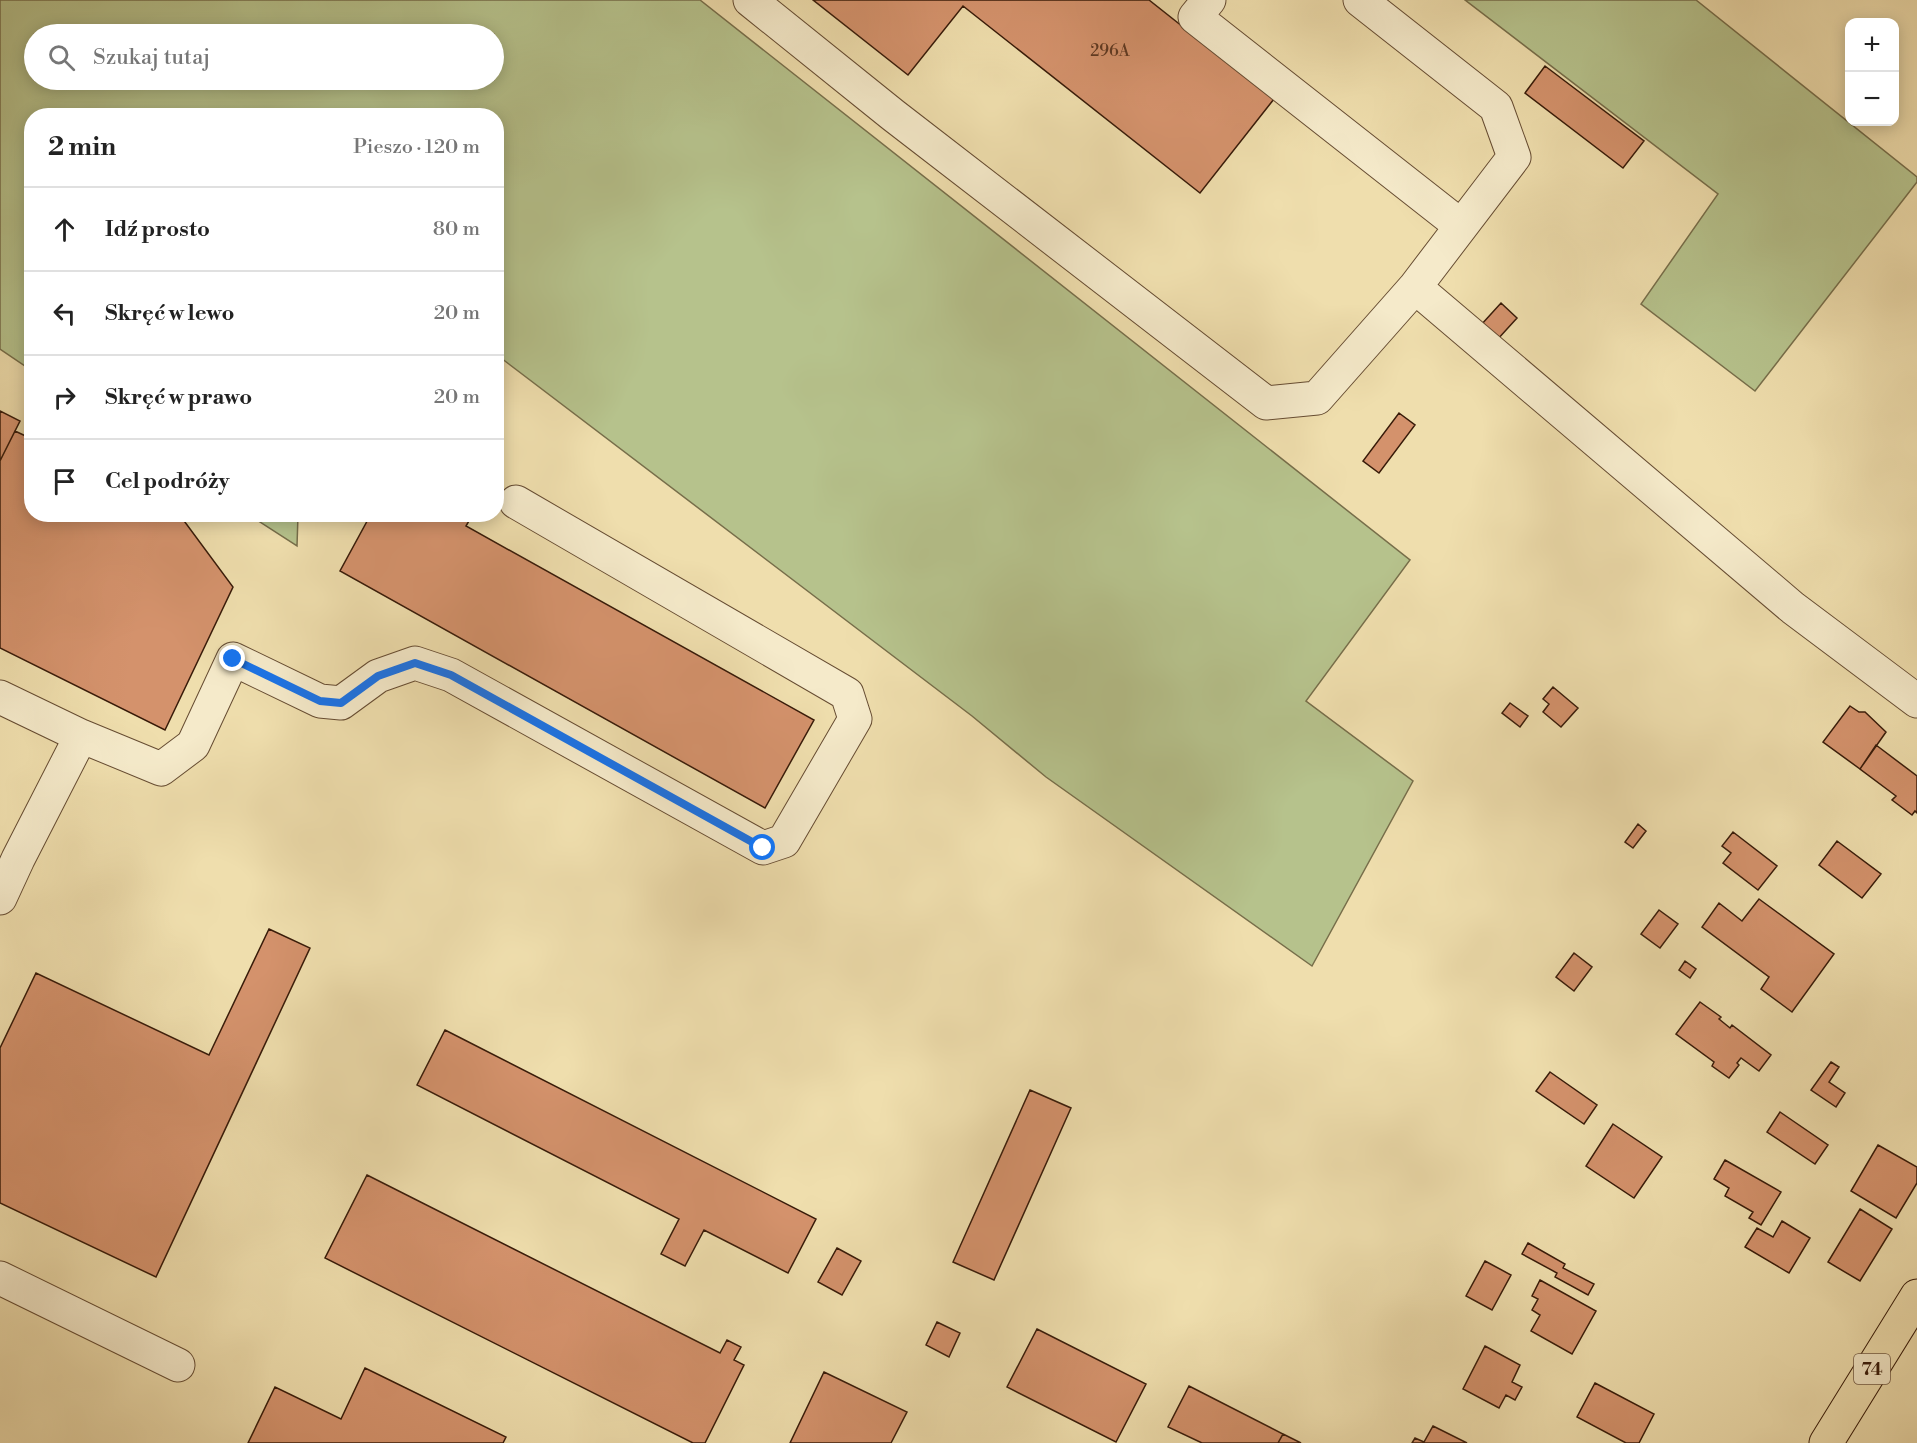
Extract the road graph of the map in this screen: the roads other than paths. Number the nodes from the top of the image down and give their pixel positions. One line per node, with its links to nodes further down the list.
1 (750, 0): 5 (lane)
2 (1209, 0): 4 (lane)
3 (1360, 0): 4 (lane)
4 (1461, 226): 5 (lane)
5 (1415, 287): 8 (lane)
6 (516, 502): 9 (lane)
7 (0, 697): 9 (lane)
8 (1917, 701)
9 (81, 736): 10 (lane)
10 (0, 898)
11 (0, 1278): 13 (lane)
12 (1917, 1296): 14 (main road, 74)
13 (178, 1365)
14 (1826, 1443)

